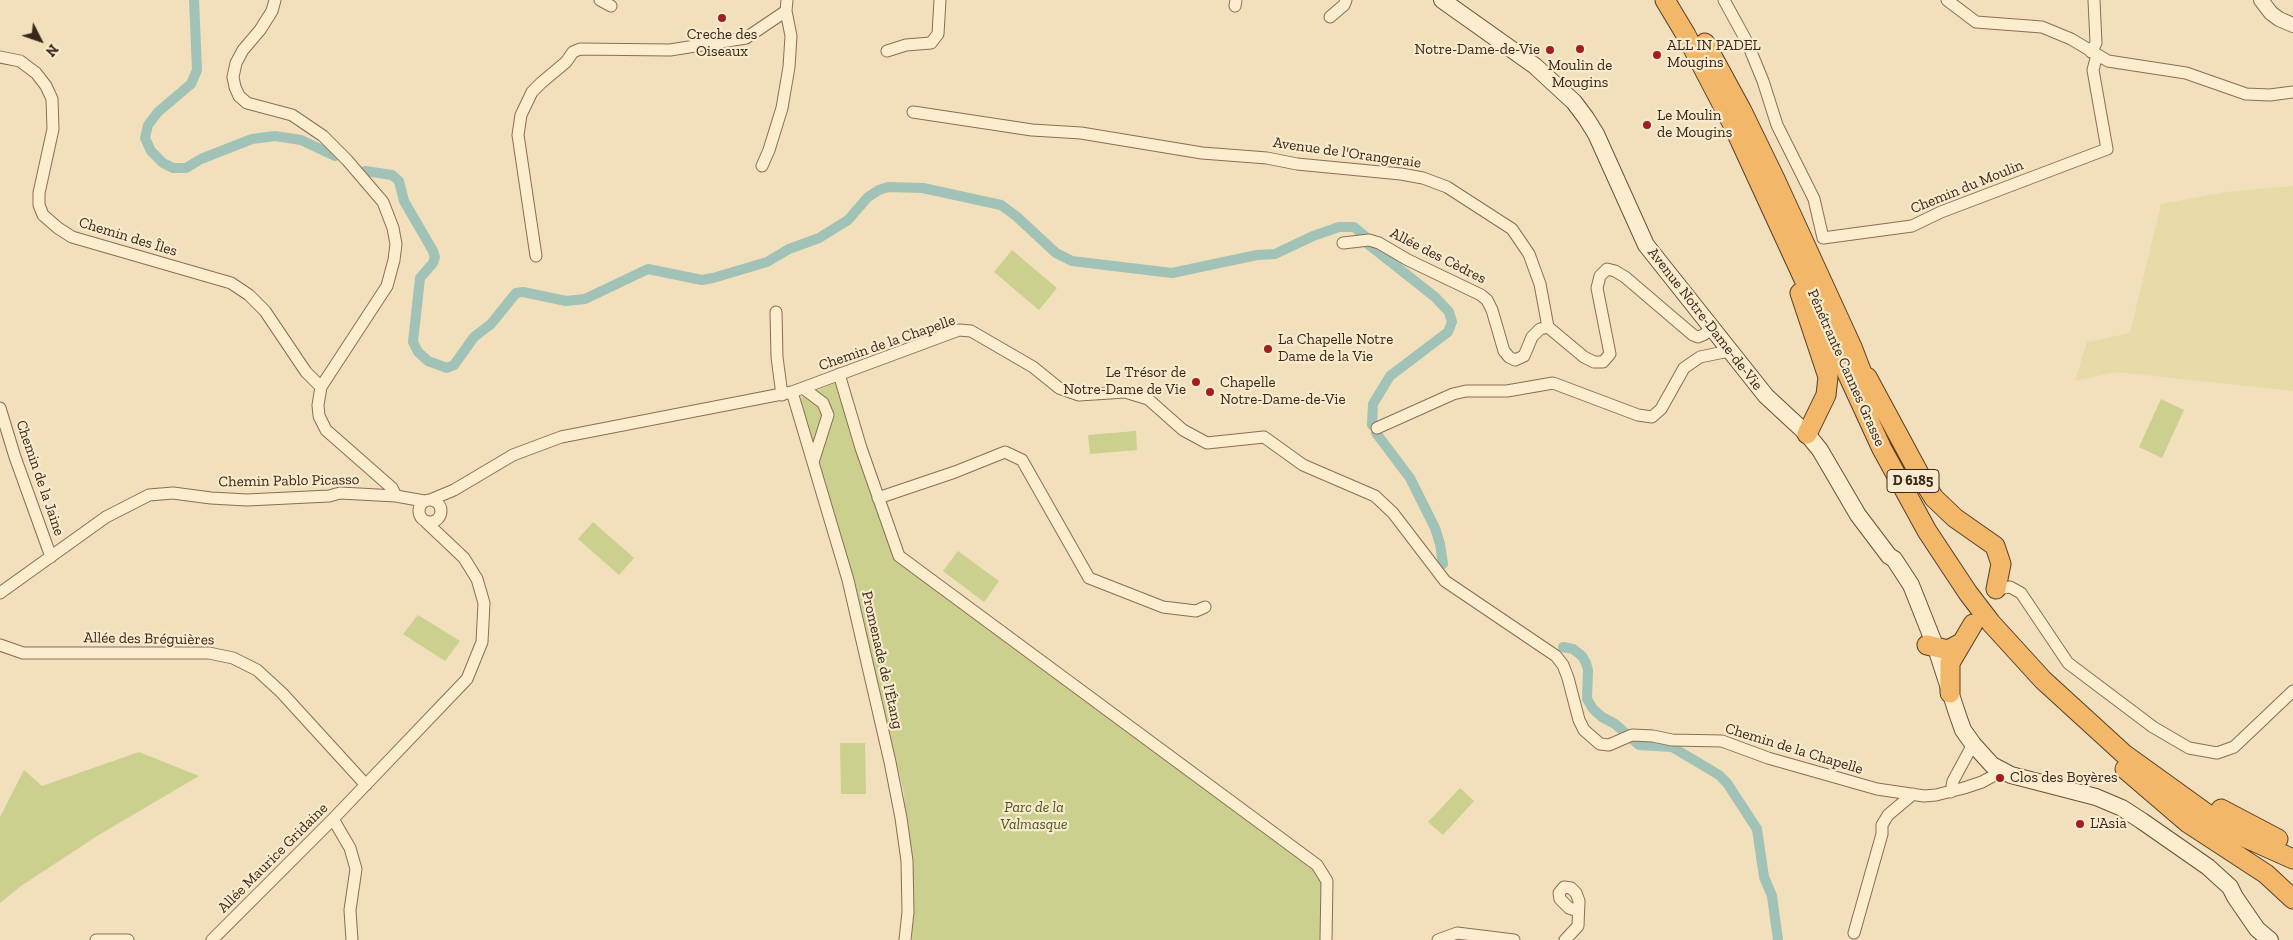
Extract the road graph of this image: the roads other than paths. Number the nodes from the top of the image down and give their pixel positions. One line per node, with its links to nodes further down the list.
1 (275, 0): 31 (street)
2 (600, 0): 12 (street)
3 (940, 0): 16 (street)
4 (1346, 0): 14 (street)
5 (1442, 0): 27 (main road, Avenue Notre-Dame-de-Vie)
6 (1665, 0): 22 (highway, Pénétrante Cannes Grasse / D 6185)
7 (1679, 0): 28 (highway, Pénétrante Cannes Grasse / D 6185)
8 (1724, 0): 17 (street, Chemin du Moulin)
9 (1947, 0): 17 (street)
10 (2094, 0): 17 (street)
11 (2262, 0): 15 (street)
12 (611, 6)
13 (787, 6): 21 (street); 24 (street)
14 (1330, 17)
15 (2293, 25)
16 (887, 52)
17 (2094, 54): 19 (street)
18 (0, 57): 31 (street, Chemin des Îles)
19 (2293, 92)
20 (913, 112): 26 (street, Avenue de l'Orangeraie)
21 (762, 166)
22 (1764, 190): 34 (highway); 52 (highway, Pénétrante Cannes Grasse / D 6185)
23 (1343, 243): 26 (street, Allée des Cèdres)
24 (536, 256)
25 (776, 312): 32 (street, Promenade de l'Étang)
26 (1548, 327): 27 (street)
27 (1712, 329): 29 (main road, Avenue Notre-Dame-de-Vie)
28 (1852, 348): 45 (highway); 61 (highway, Pénétrante Cannes Grasse / D 6185)
29 (1729, 351): 34 (main road, Avenue Notre-Dame-de-Vie); 35 (street)
30 (838, 374): 32 (street, Chemin de la Chapelle); 39 (street); 59 (street, Chemin de la Chapelle)
31 (320, 387): 38 (street)
32 (792, 392): 36 (street, Promenade de l'Étang); 36 (street); 37 (street, Chemin de la Chapelle)
33 (0, 408): 44 (street, Chemin de la Jaine)
34 (1805, 425): 51 (main road, Avenue Notre-Dame-de-Vie)
35 (1377, 428)
36 (813, 462): 70 (street, Promenade de l'Étang)
37 (454, 490): 40 (street, Chemin de la Chapelle); 41 (street, Chemin de la Chapelle)
38 (395, 493): 40 (street, Chemin Pablo Picasso); 42 (street); 44 (street, Chemin Pablo Picasso)
39 (878, 498): 47 (street); 71 (street)
40 (427, 500): 41 (street); 42 (street)
41 (441, 512): 42 (street); 43 (street)
42 (422, 518): 43 (street, Allée Maurice Gridaine)
43 (449, 543): 57 (street, Allée Maurice Gridaine)
44 (51, 557): 46 (street, Chemin Pablo Picasso)
45 (1996, 589): 53 (street)
46 (0, 593)
47 (1205, 607)
48 (1973, 624): 49 (highway)
49 (1961, 643): 51 (highway); 54 (highway)
50 (0, 645): 57 (street, Allée des Bréguières)
51 (1932, 647): 54 (main road, Avenue Notre-Dame-de-Vie); 55 (main road, Avenue Notre-Dame-de-Vie)
52 (2043, 680): 62 (highway, Pénétrante Cannes Grasse / D 6185); 63 (highway)
53 (2293, 691)
54 (1950, 693): 55 (main road, Avenue Notre-Dame-de-Vie)
55 (1971, 748): 56 (main road, Avenue Notre-Dame-de-Vie); 58 (street)
56 (1998, 773): 58 (street, Chemin de la Chapelle); 75 (main road, Avenue Notre-Dame-de-Vie)
57 (366, 785): 60 (street, Allée Maurice Gridaine)
58 (1951, 792): 59 (street, Chemin de la Chapelle)
59 (1911, 794): 65 (street)
60 (333, 819): 68 (street, Allée Maurice Gridaine); 69 (street)
61 (2293, 846)
62 (2293, 859)
63 (2293, 898)
64 (1578, 911): 74 (street)
65 (1854, 933)
66 (96, 940): 67 (street)
67 (128, 940)
68 (212, 940)
69 (352, 940)
70 (905, 940)
71 (1326, 940)
72 (1438, 940): 73 (street)
73 (1514, 940)
74 (1565, 940)
75 (2270, 940)

